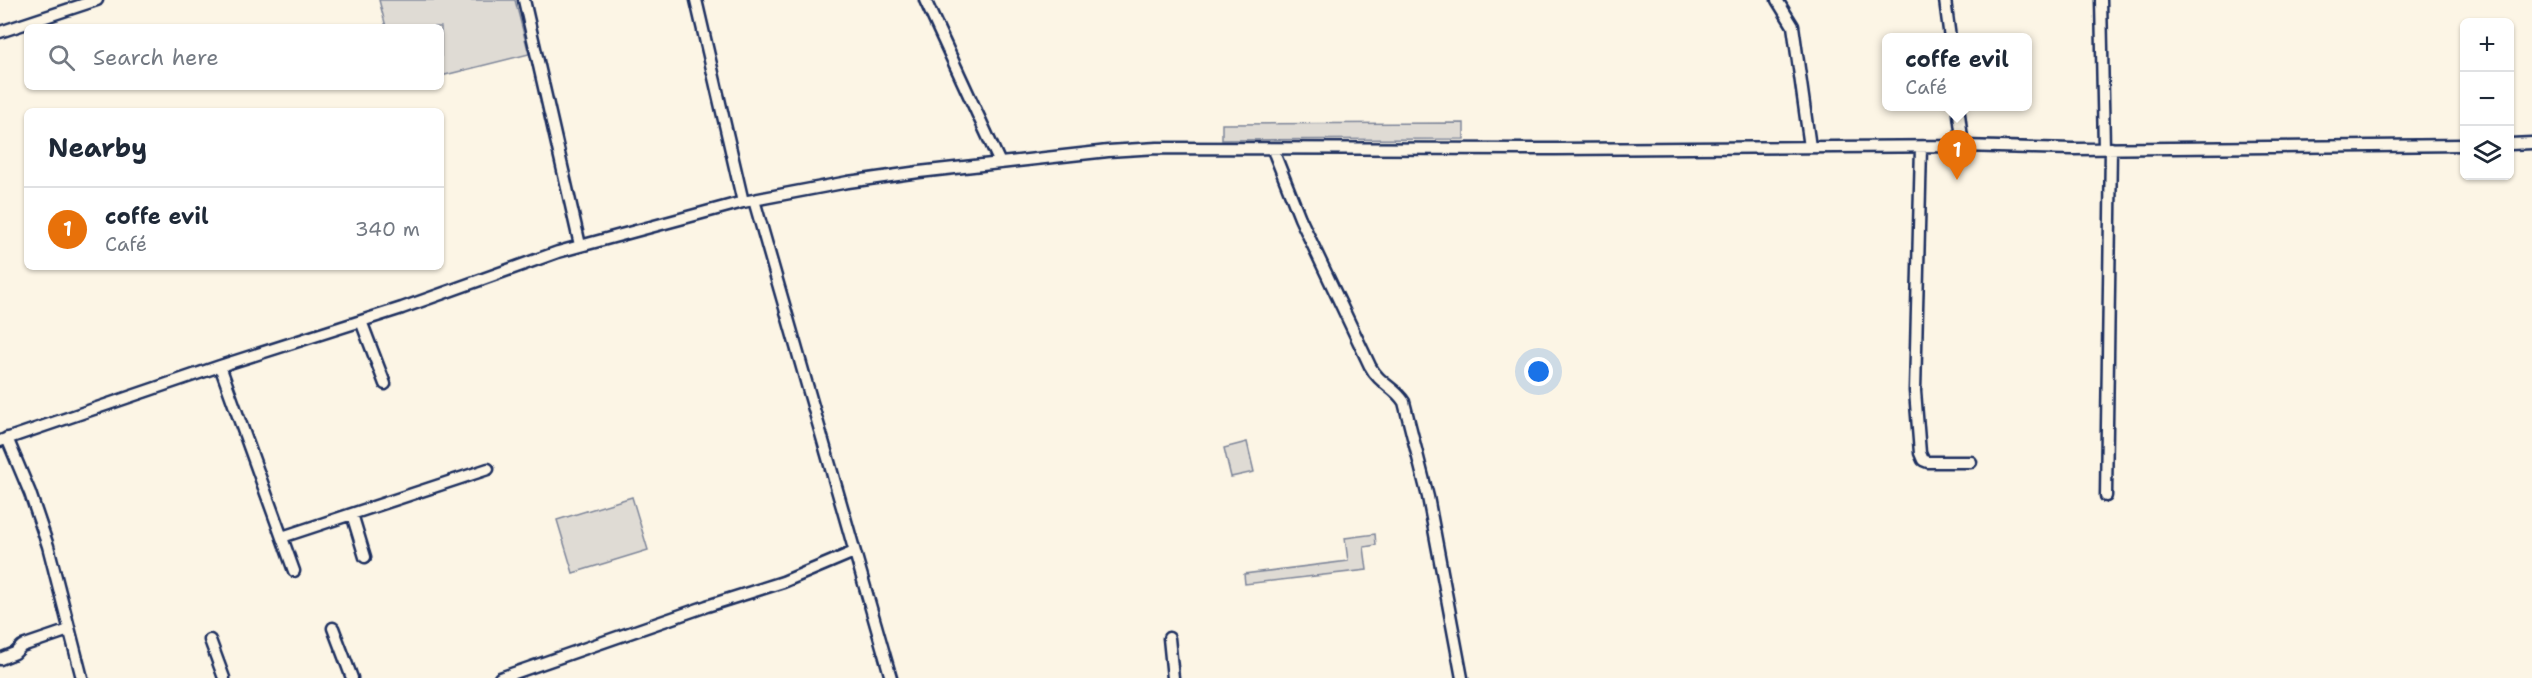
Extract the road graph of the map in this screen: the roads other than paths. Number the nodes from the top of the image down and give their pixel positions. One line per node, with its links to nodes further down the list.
1 (97, 0): 9 (street)
2 (524, 0): 23 (street)
3 (696, 0): 22 (street)
4 (925, 0): 21 (street)
5 (1777, 0): 17 (street)
6 (1945, 0): 11 (street)
7 (2101, 0): 19 (street)
8 (24, 24): 10 (street)
9 (24, 24)
10 (0, 32)
11 (1949, 33)
12 (1959, 111): 16 (street)
13 (2532, 143): 14 (street)
14 (2514, 144)
15 (2460, 145): 19 (street)
16 (1963, 146): 18 (street); 19 (street)
17 (1810, 147): 18 (street); 20 (street)
18 (1921, 147): 28 (street)
19 (2108, 148): 30 (street)
20 (1273, 150): 21 (street); 47 (street)
21 (1000, 163): 22 (street)
22 (749, 201): 23 (street); 33 (street)
23 (580, 245): 24 (street)
24 (361, 321): 25 (street); 26 (street)
25 (220, 366): 27 (street); 32 (street)
26 (385, 384)
27 (3, 440): 37 (street)
28 (1971, 462)
29 (488, 469): 31 (street)
30 (2106, 496)
31 (352, 514): 32 (street); 34 (street)
32 (282, 537): 35 (street)
33 (854, 552): 44 (street); 45 (street)
34 (365, 557)
35 (294, 571)
36 (333, 628): 43 (street)
37 (69, 630): 40 (street); 41 (street)
38 (1168, 638): 46 (street)
39 (210, 640): 42 (street)
40 (0, 659)
41 (82, 678)
42 (224, 678)
43 (352, 678)
44 (500, 678)
45 (891, 678)
46 (1173, 678)
47 (1462, 678)

